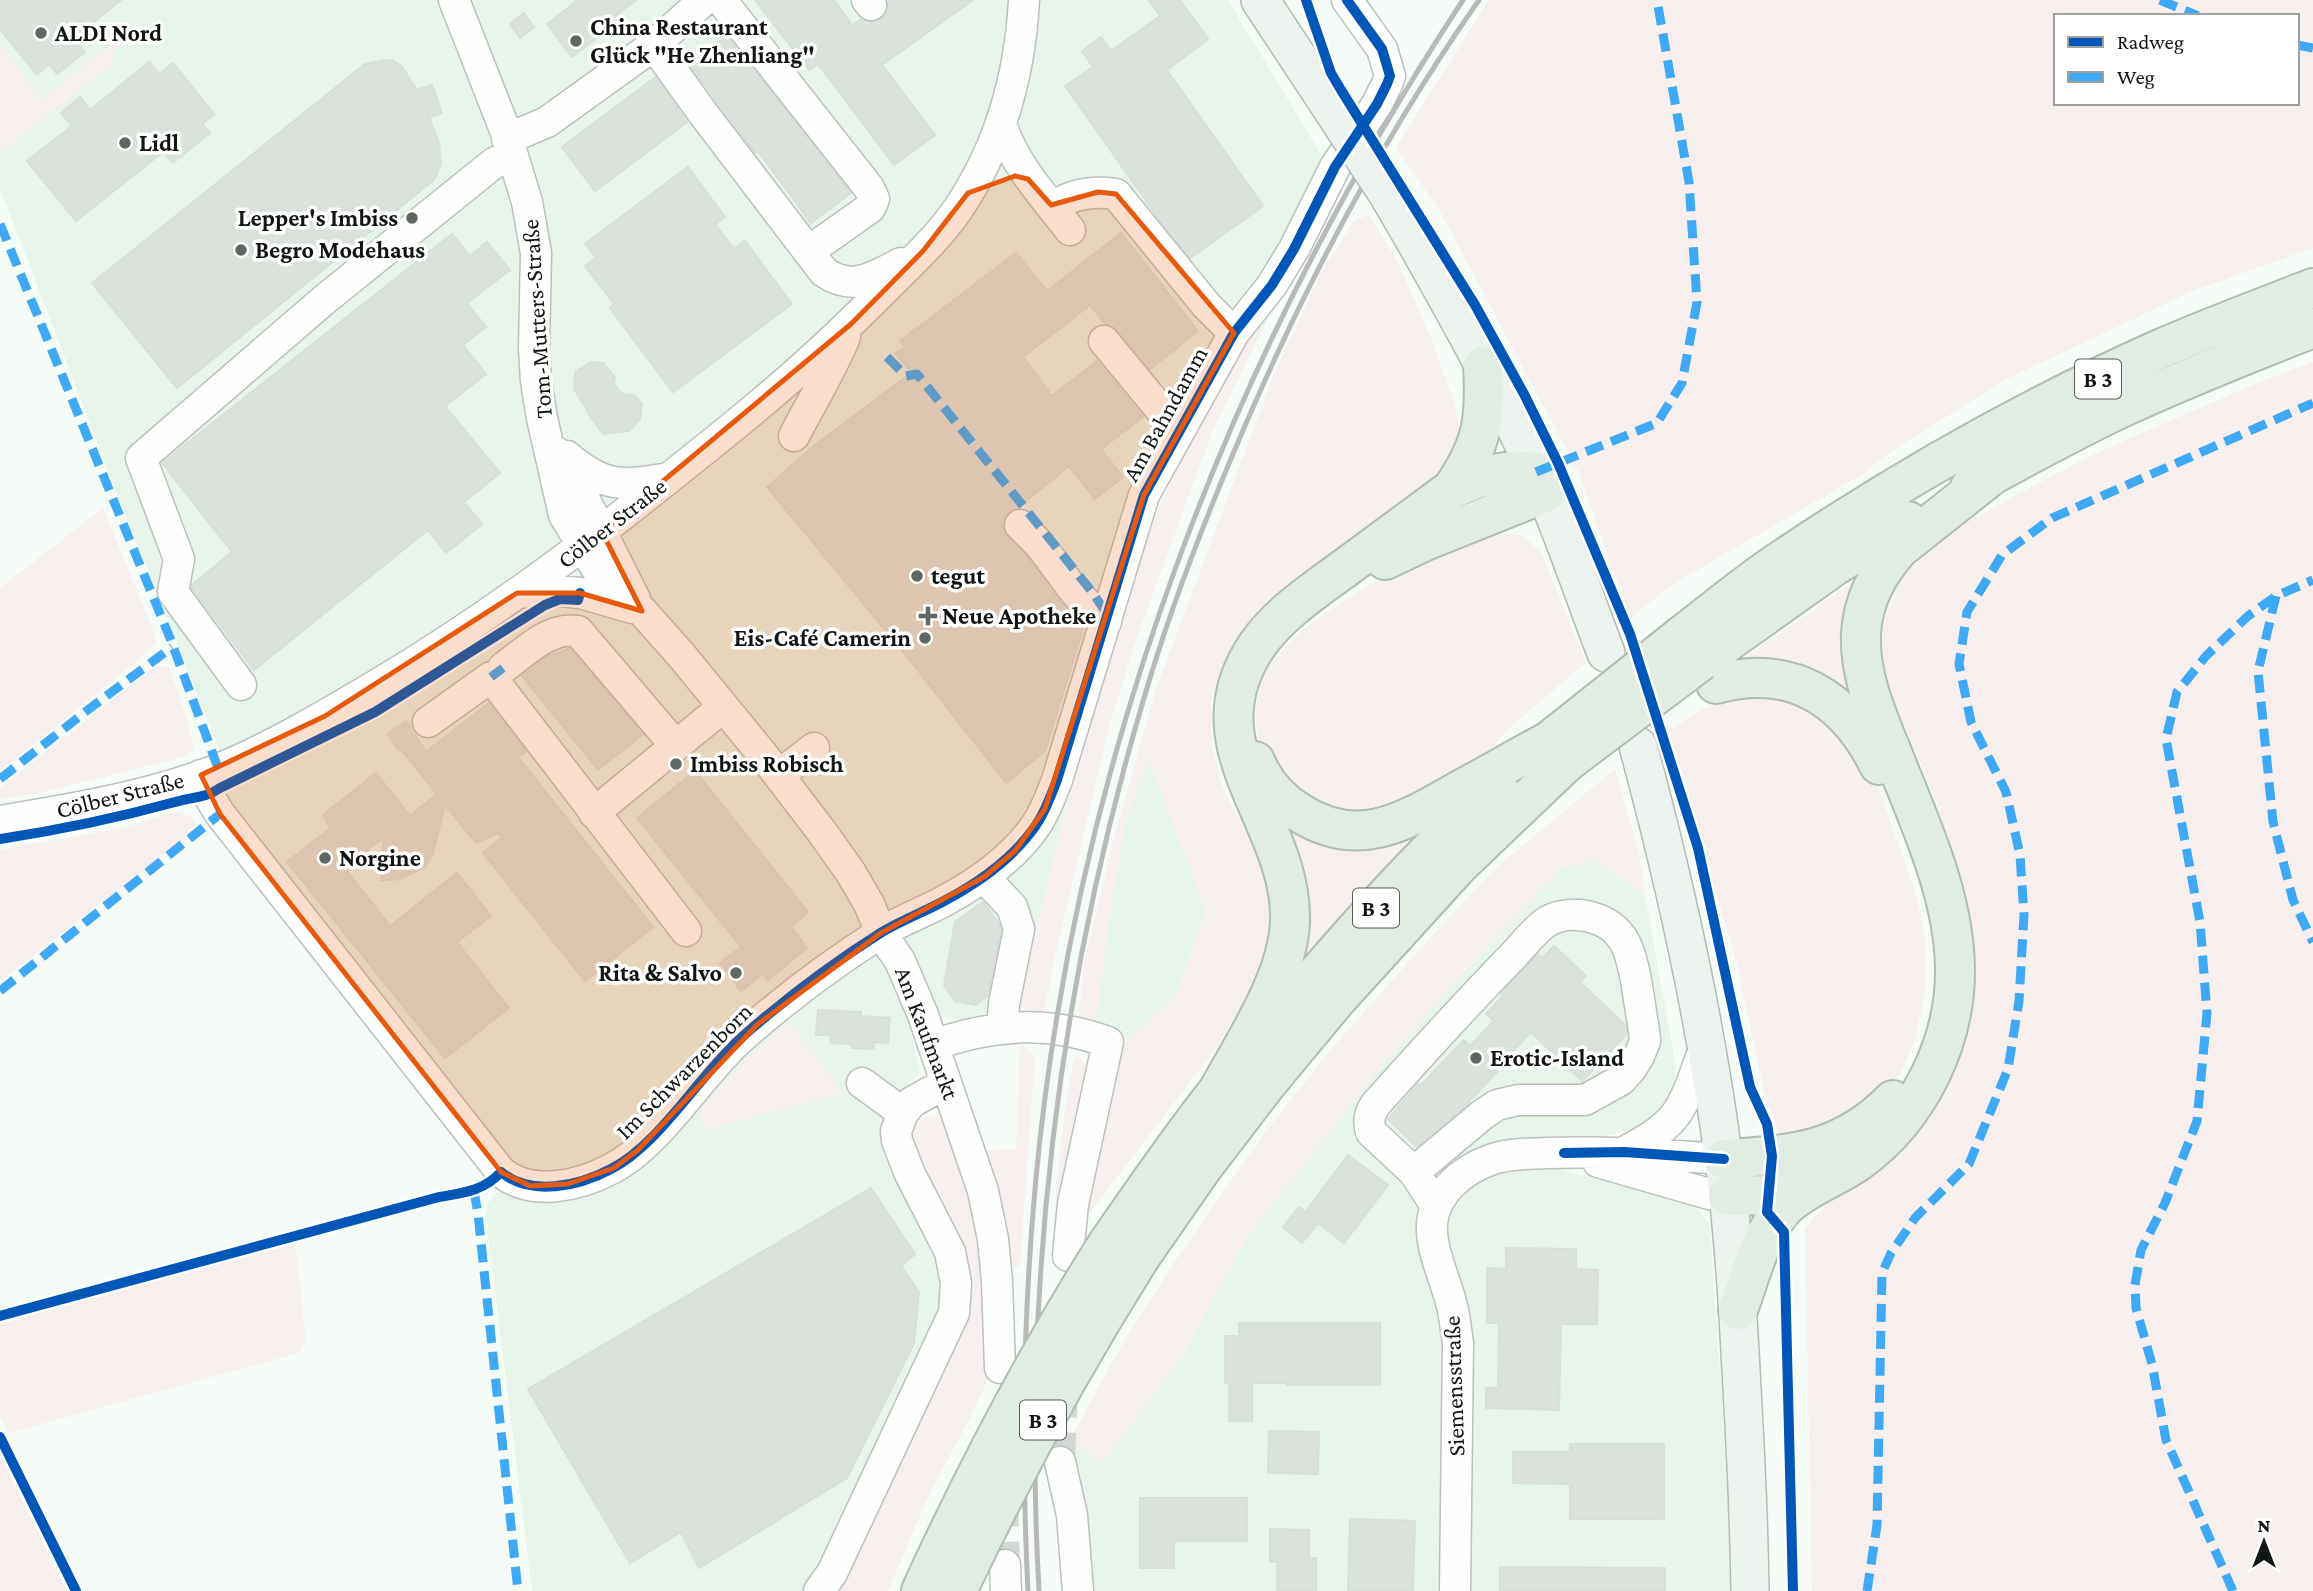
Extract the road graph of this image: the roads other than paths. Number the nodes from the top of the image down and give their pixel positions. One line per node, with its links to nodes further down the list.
1 (454, 0): 9 (street, Tom-Mutters-Straße)
2 (704, 0): 7 (street)
3 (721, 0): 12 (street)
4 (1024, 0): 8 (street, Cölber Straße)
5 (1259, 0): 19 (main road, bridge)
6 (1347, 0): 17 (street, Am Bahndamm)
7 (654, 45): 9 (street); 12 (street)
8 (1001, 124): 10 (street, Am Bahndamm); 11 (street, Cölber Straße)
9 (510, 146): 22 (street, Tom-Mutters-Straße); 35 (street)
10 (1028, 179): 11 (street); 17 (street, Am Bahndamm)
11 (968, 193): 13 (street, Cölber Straße)
12 (809, 251): 13 (street)
13 (923, 251): 15 (street, Cölber Straße)
14 (2313, 288): 33 (highway, B 3)
15 (851, 324): 21 (street); 24 (street, Cölber Straße)
16 (2313, 328): 23 (highway, B 3)
17 (1234, 333): 20 (street, Am Bahndamm)
18 (1104, 341): 20 (street)
19 (1483, 366): 25 (main road); 26 (highway)
20 (1179, 432): 31 (street, Am Bahndamm)
21 (794, 436)
22 (548, 440): 24 (street, Tom-Mutters-Straße); 28 (street, Tom-Mutters-Straße)
23 (1991, 476): 33 (highway, B 3); 60 (highway)
24 (669, 478): 28 (street, Cölber Straße)
25 (1541, 482): 26 (highway); 32 (main road); 41 (highway)
26 (1452, 489): 54 (highway)
27 (1020, 525): 31 (street)
28 (593, 539): 29 (street, Cölber Straße); 30 (street, Am Kaufmarkt)
29 (517, 593): 30 (street); 42 (street, Cölber Straße)
30 (642, 611): 36 (street, Am Kaufmarkt)
31 (1106, 622): 46 (street, Am Bahndamm)
32 (1605, 653)
33 (1699, 660): 41 (highway, B 3, bridge); 41 (highway, bridge); 59 (highway)
34 (503, 667): 38 (street)
35 (241, 685)
36 (723, 706): 38 (street); 43 (street, Am Kaufmarkt)
37 (428, 722): 44 (street)
38 (675, 745): 44 (street)
39 (1638, 746): 51 (main road)
40 (814, 748): 43 (street)
41 (1568, 751): 54 (highway, B 3); 62 (highway, B 3)
42 (201, 775): 45 (street, Cölber Straße); 48 (street, Im Schwarzenborn)
43 (779, 775): 48 (street, Am Kaufmarkt)
44 (594, 813): 47 (street)
45 (0, 821)
46 (984, 877): 48 (street, Am Bahndamm); 49 (street)
47 (686, 932)
48 (881, 933): 50 (street, Am Kaufmarkt)
49 (1002, 1029): 50 (street); 63 (street)
50 (933, 1045): 53 (street, Am Kaufmarkt)
51 (1705, 1046): 56 (street); 59 (main road)
52 (862, 1083): 55 (street)
53 (946, 1083): 55 (street); 65 (street, Am Kaufmarkt)
54 (1218, 1091): 62 (highway, B 3)
55 (902, 1113): 68 (street)
56 (1624, 1152): 57 (street); 59 (street)
57 (1564, 1153): 59 (street); 61 (street)
58 (1414, 1172): 58 (street); 61 (street)
59 (1726, 1178): 60 (highway); 64 (main road)
60 (1816, 1185): 64 (highway)
61 (1436, 1206): 70 (street, Siemensstraße)
62 (1125, 1249): 67 (highway, B 3, bridge)
63 (1068, 1256)
64 (1738, 1310): 71 (main road)
65 (1000, 1368)
66 (1063, 1474): 69 (street)
67 (937, 1583)
68 (819, 1591)
69 (1079, 1591)
70 (1455, 1591)
71 (1750, 1591)

